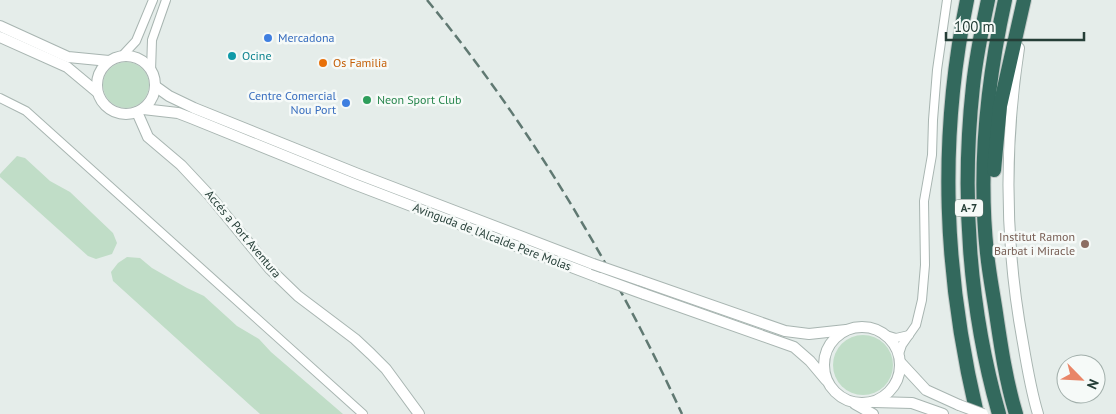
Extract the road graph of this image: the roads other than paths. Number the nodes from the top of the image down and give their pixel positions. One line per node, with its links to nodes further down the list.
1 (153, 0): 11 (street)
2 (166, 0): 13 (street)
3 (947, 0): 24 (street)
4 (967, 0): 33 (highway)
5 (979, 0): 14 (highway)
6 (988, 0): 14 (highway, A-7)
7 (1005, 0): 21 (highway, A-7)
8 (1026, 0): 21 (highway); 37 (street)
9 (0, 26): 12 (street)
10 (0, 37): 16 (street)
11 (122, 56): 12 (street); 13 (street)
12 (110, 61): 16 (street)
13 (152, 71): 15 (street)
14 (973, 85): 35 (highway, A-7)
15 (155, 86): 20 (street); 22 (street, Avinguda de l'Alcalde Pere Molas, bridge)
16 (97, 92): 20 (street)
17 (0, 98): 19 (street)
18 (0, 105): 19 (street)
19 (15, 106): 29 (street)
20 (140, 111): 26 (street, Avinguda de l'Alcalde Pere Molas, bridge); 30 (street, Accés a Port Aventura)
21 (987, 253): 36 (highway, A-7)
22 (849, 329): 23 (street); 26 (street)
23 (886, 335): 24 (street); 25 (street)
24 (910, 335): 25 (street)
25 (900, 358): 28 (street); 34 (street, bridge)
26 (829, 383): 27 (street)
27 (845, 399): 28 (street); 31 (street)
28 (871, 402): 32 (street)
29 (364, 414)
30 (419, 414)
31 (873, 414)
32 (943, 414)
33 (977, 414)
34 (983, 414)
35 (999, 414)
36 (1016, 414)
37 (1038, 414)

